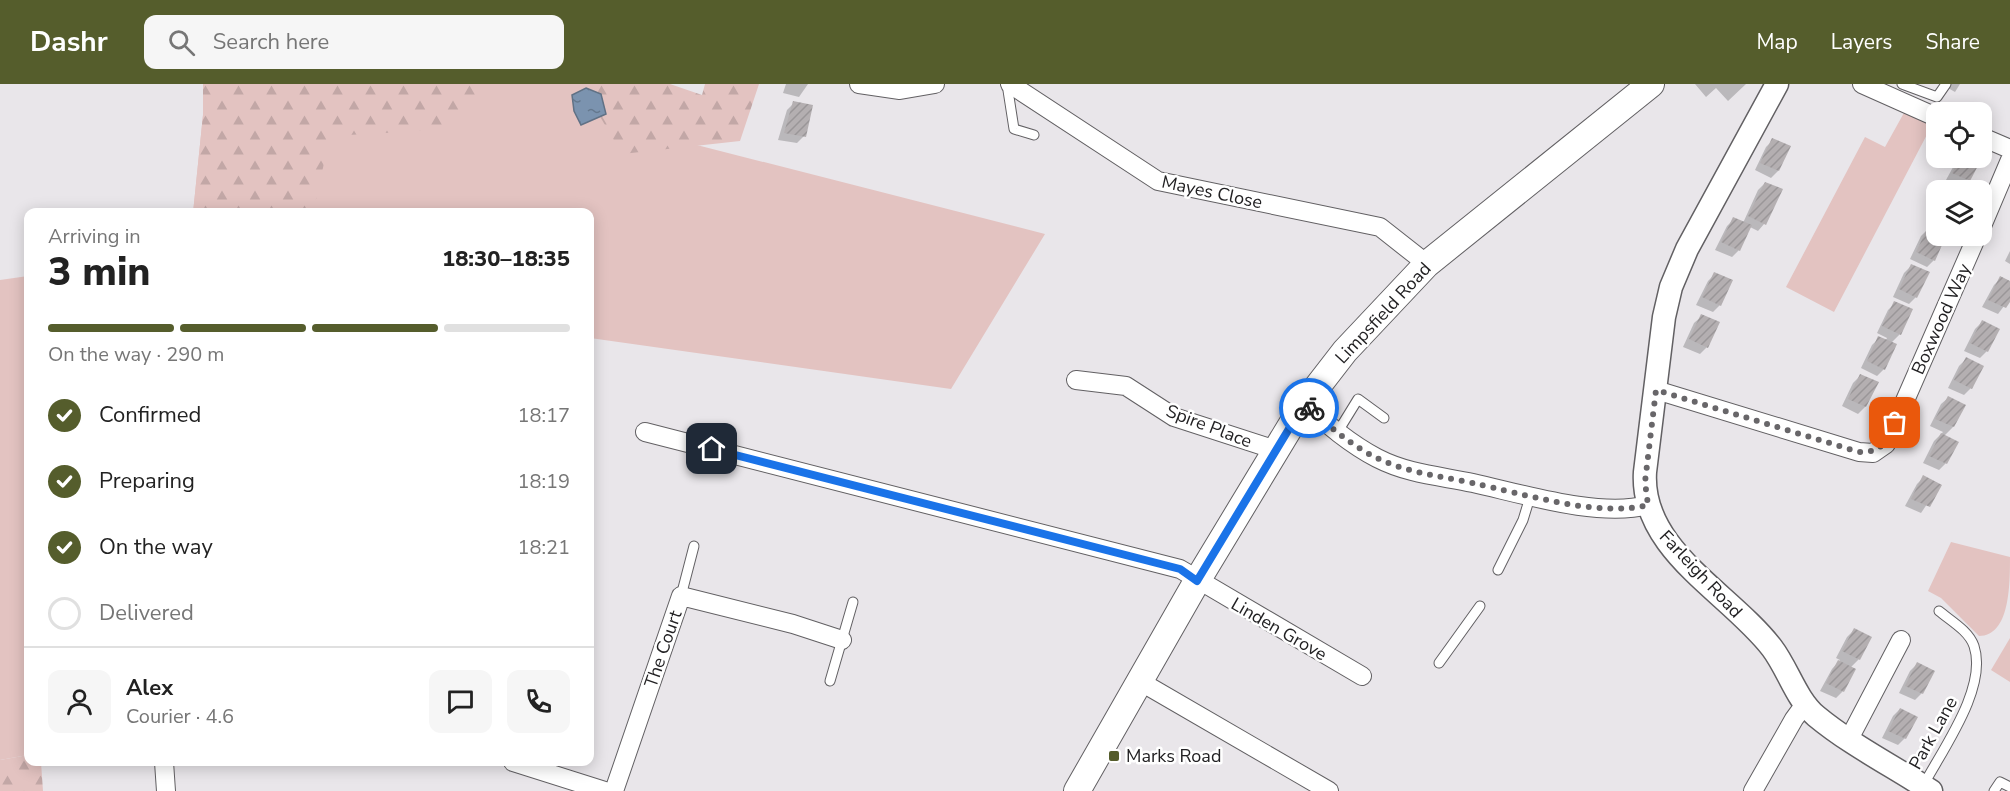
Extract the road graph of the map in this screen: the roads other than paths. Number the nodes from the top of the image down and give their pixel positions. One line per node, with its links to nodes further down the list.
1 (859, 84): 2 (street)
2 (935, 84)
3 (1008, 84): 10 (lane); 16 (street, Mayes Close)
4 (1651, 84): 16 (main road, Limpsfield Road)
5 (1777, 84): 18 (street, Farleigh Road)
6 (1862, 84): 9 (street)
7 (1902, 84): 8 (lane)
8 (1946, 84)
9 (1926, 113)
10 (1034, 135)
11 (1992, 141): 12 (street)
12 (2010, 149)
13 (2010, 160): 14 (street)
14 (1992, 202)
15 (1973, 246): 18 (street, Boxwood Way)
16 (1427, 264): 19 (main road, Limpsfield Road)
17 (1076, 380): 23 (street, Spire Place)
18 (1656, 390): 25 (street, Farleigh Road)
19 (1304, 404): 22 (street); 23 (main road, Limpsfield Road)
20 (1384, 418): 22 (lane)
21 (645, 432): 28 (street, Linden Grove)
22 (1337, 433): 24 (street)
23 (1276, 450): 28 (main road, Limpsfield Road)
24 (1530, 497): 25 (street); 27 (lane)
25 (1648, 505): 39 (street, Farleigh Road)
26 (694, 546): 29 (lane)
27 (1498, 570)
28 (1197, 581): 36 (street, Linden Grove); 38 (main road, Limpsfield Road)
29 (681, 596): 33 (street, The Court); 47 (street, The Court)
30 (853, 602): 33 (lane)
31 (1480, 606): 35 (lane)
32 (1939, 611): 44 (lane, Park Lane)
33 (842, 640): 37 (lane)
34 (1900, 640): 40 (street)
35 (1438, 663)
36 (1362, 676)
37 (830, 681)
38 (1141, 682): 48 (main road, Limpsfield Road); 49 (street)
39 (1805, 704): 40 (street, Farleigh Road); 50 (street)
40 (1849, 739): 44 (street, Farleigh Road)
41 (164, 766): 45 (street)
42 (526, 766): 46 (street)
43 (2010, 787): 51 (lane)
44 (1927, 788)
45 (166, 791)
46 (605, 791)
47 (614, 791)
48 (1077, 791)
49 (1329, 791)
50 (1753, 791)
51 (1994, 791)

